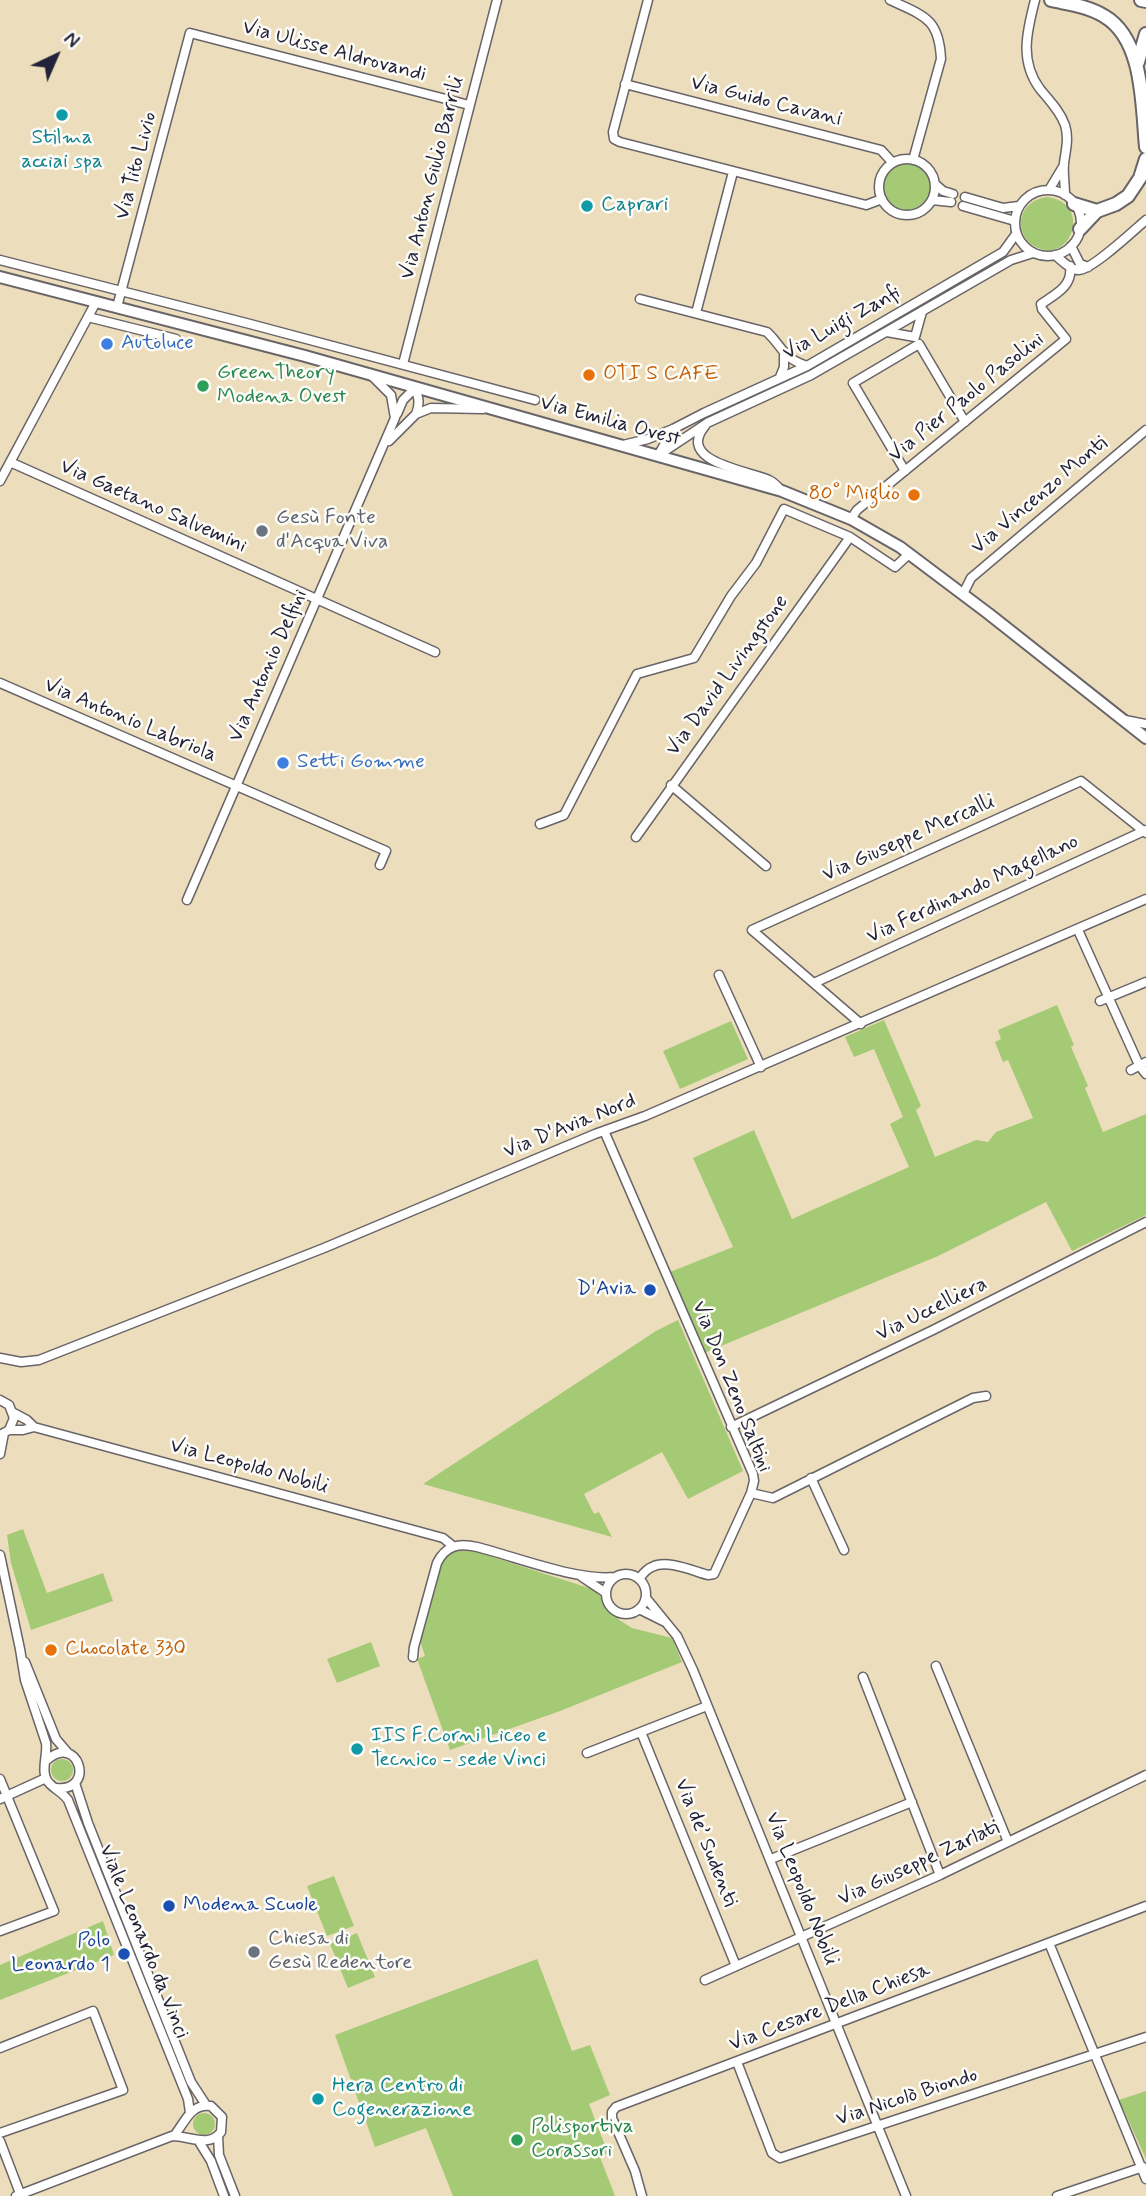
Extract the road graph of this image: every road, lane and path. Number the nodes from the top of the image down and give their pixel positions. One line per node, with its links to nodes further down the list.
1 (497, 0): 12 (street, Via Anton Giulio Barrili)
2 (648, 0): 11 (street)
3 (890, 0): 15 (street)
4 (1035, 0): 17 (street)
5 (1051, 0): 10 (highway)
6 (1141, 0): 7 (highway)
7 (1146, 1)
8 (190, 33): 12 (street, Via Ulisse Aldrovandi); 37 (street, Via Tito Livio)
9 (1146, 34): 10 (highway)
10 (1137, 69): 13 (highway)
11 (625, 84): 16 (street, Via Guido Cavani); 18 (street)
12 (469, 106): 50 (street, Via Anton Giulio Barrili)
13 (1146, 147)
14 (1146, 159): 25 (highway)
15 (913, 160): 16 (street); 19 (street)
16 (892, 162): 21 (street)
17 (1064, 165): 20 (street); 23 (street)
18 (733, 172): 21 (street); 42 (street)
19 (935, 184): 22 (street); 22 (street)
20 (1049, 190): 23 (street); 24 (street)
21 (881, 199): 22 (street)
22 (932, 200)
23 (1070, 200): 25 (highway); 28 (street)
24 (1019, 206): 27 (street); 27 (street)
25 (1097, 211): 28 (highway)
26 (1146, 220): 35 (street)
27 (1015, 221): 29 (street)
28 (1080, 229): 30 (street)
29 (1016, 234): 31 (street); 51 (street, Via Luigi Zanfi)
30 (1071, 246): 32 (street); 35 (street)
31 (1033, 253): 32 (street); 41 (street, Via Luigi Zanfi)
32 (1055, 256): 34 (street)
33 (0, 260): 37 (street, Via Emilia Ovest)
34 (1070, 266): 35 (street); 59 (street, Via Pier Paolo Pasolini)
35 (1088, 267)
36 (0, 277): 39 (main road, Via Emilia Ovest)
37 (121, 293): 40 (street, Via Tito Livio); 45 (street, Via Emilia Ovest)
38 (640, 299): 42 (street)
39 (96, 302): 40 (main road, Via Emilia Ovest); 43 (street)
40 (117, 307): 49 (main road, Via Emilia Ovest)
41 (922, 312): 44 (street, Via Luigi Zanfi); 47 (street)
42 (696, 313): 48 (street)
43 (88, 317): 46 (street); 66 (street)
44 (887, 332): 47 (street); 60 (street, Via Luigi Zanfi)
45 (308, 339): 49 (street); 50 (street, Via Emilia Ovest)
46 (176, 340)
47 (917, 340): 59 (street); 67 (street)
48 (784, 355): 51 (street); 53 (street)
49 (304, 356): 52 (main road, Via Emilia Ovest)
50 (403, 364): 55 (street, Via Emilia Ovest)
51 (807, 366): 53 (street, Via Luigi Zanfi)
52 (371, 375): 54 (main road, Via Emilia Ovest); 58 (street)
53 (780, 377): 61 (street, Via Luigi Zanfi)
54 (415, 388): 56 (main road, Via Emilia Ovest); 57 (street); 58 (street, Via Antonio Delfini)
55 (535, 400)
56 (490, 409): 57 (street); 63 (main road, Via Emilia Ovest)
57 (416, 414): 64 (street)
58 (395, 418): 64 (street, Via Antonio Delfini)
59 (965, 422): 67 (street, Via Pier Paolo Pasolini)
60 (707, 423): 65 (street, Via Luigi Zanfi); 69 (street)
61 (674, 429): 63 (street, Via Luigi Zanfi); 65 (street)
62 (1146, 430): 73 (street, Via Vincenzo Monti)
63 (623, 445): 65 (main road, Via Emilia Ovest)
64 (385, 446): 74 (street, Via Antonio Delfini)
65 (659, 455): 69 (main road, Via Emilia Ovest)
66 (10, 462): 68 (street); 74 (street, Via Gaetano Salvemini)
67 (905, 471): 70 (street, Via Pier Paolo Pasolini)
68 (0, 481)
69 (782, 491): 70 (main road, Via Emilia Ovest)
70 (851, 519): 72 (main road, Via Emilia Ovest)
71 (850, 537): 72 (street, Via David Livingstone); 80 (street, Via David Livingstone); 82 (street, Via David Livingstone)
72 (909, 554): 73 (main road, Via Emilia Ovest)
73 (963, 594): 77 (main road, Via Emilia Ovest)
74 (317, 600): 75 (street, Via Gaetano Salvemini); 81 (street, Via Antonio Delfini)
75 (435, 652)
76 (0, 683): 81 (street, Via Antonio Labriola)
77 (1123, 719): 78 (street); 79 (main road, Via Emilia Ovest)
78 (1146, 724)
79 (1146, 738)
80 (671, 785): 84 (street, Via David Livingstone); 86 (street)
81 (236, 786): 85 (street, Via Antonio Labriola); 88 (street, Via Antonio Delfini)
82 (540, 824)
83 (1145, 831): 92 (street, Via Ferdinando Magellano); 92 (street, Via Giuseppe Mercalli)
84 (636, 837)
85 (380, 865)
86 (766, 866)
87 (1146, 899): 89 (street, Via D'Avia Nord)
88 (187, 900)
89 (1077, 930): 93 (street); 94 (street, Via D'Avia Nord)
90 (719, 975): 96 (street)
91 (1146, 982): 93 (street)
92 (814, 983): 94 (street)
93 (1104, 1000): 95 (street)
94 (861, 1024): 96 (street, Via D'Avia Nord)
95 (1139, 1066): 97 (street)
96 (761, 1067): 98 (street, Via D'Avia Nord)
97 (1146, 1074)
98 (605, 1133): 100 (street, Via D'Avia Nord); 105 (street, Via Don Zeno Saltini)
99 (1146, 1223): 105 (street, Via Uccelliera)
100 (0, 1358)
101 (986, 1396): 108 (street, Via Don Zeno Saltini)
102 (0, 1400): 103 (street, Via Leopoldo Nobili)
103 (14, 1413): 104 (street, Via Leopoldo Nobili); 106 (street)
104 (34, 1427): 106 (street, Via Leopoldo Nobili); 110 (street, Via Leopoldo Nobili)
105 (731, 1427): 109 (street, Via Don Zeno Saltini)
106 (5, 1433): 107 (street)
107 (0, 1454)
108 (811, 1478): 109 (street, Via Don Zeno Saltini); 111 (street)
109 (751, 1493): 115 (street)
110 (453, 1546): 113 (street, Via Leopoldo Nobili); 121 (street)
111 (844, 1550)
112 (0, 1555): 120 (street)
113 (576, 1574): 114 (street, Via Leopoldo Nobili); 116 (street, Via Leopoldo Nobili)
114 (615, 1577): 115 (street); 116 (street)
115 (639, 1578): 117 (street)
116 (606, 1593): 118 (street)
117 (646, 1598): 118 (street); 119 (street, Via Leopoldo Nobili)
118 (639, 1609): 119 (street, Via Leopoldo Nobili)
119 (677, 1636): 124 (street, Via Leopoldo Nobili)
120 (20, 1649): 126 (street); 128 (street)
121 (413, 1657)
122 (936, 1666): 136 (street)
123 (863, 1677): 135 (street)
124 (707, 1706): 125 (street); 137 (street, Via Leopoldo Nobili)
125 (641, 1732): 127 (street); 143 (street, Via de’ Sudenti)
126 (68, 1753): 128 (street); 132 (street)
127 (587, 1754)
128 (47, 1760): 130 (street)
129 (1146, 1775): 136 (street, Via Giuseppe Zarlati)
130 (46, 1778): 133 (street); 134 (street)
131 (0, 1779): 134 (street)
132 (75, 1783): 133 (street); 150 (street, Viale Leonardo da Vinci)
133 (56, 1788): 151 (street, Viale Leonardo da Vinci)
134 (4, 1798): 140 (street)
135 (912, 1802): 137 (street); 138 (street)
136 (1008, 1842): 138 (street, Via Giuseppe Zarlati)
137 (771, 1859): 141 (street, Via Leopoldo Nobili)
138 (940, 1875): 141 (street, Via Giuseppe Zarlati)
139 (1146, 1906): 142 (street, Via Cesare Della Chiesa)
140 (0, 1931)
141 (802, 1936): 143 (street, Via Giuseppe Zarlati); 145 (street, Via Leopoldo Nobili)
142 (1049, 1943): 145 (street, Via Cesare Della Chiesa); 148 (street)
143 (736, 1966): 144 (street, Via Giuseppe Zarlati)
144 (705, 1980)
145 (837, 2024): 149 (street, Via Cesare Della Chiesa); 152 (street, Via Leopoldo Nobili)
146 (1146, 2037): 148 (street, Via Nicolò Biondo)
147 (0, 2048): 153 (street)
148 (1094, 2054): 152 (street, Via Nicolò Biondo); 158 (street)
149 (737, 2062): 152 (street, Via Nicolò Biondo); 163 (street, Via Cesare Della Chiesa)
150 (206, 2105): 151 (street); 155 (street)
151 (189, 2116): 154 (street); 156 (street)
152 (878, 2125): 164 (street, Via Leopoldo Nobili)
153 (0, 2133)
154 (174, 2136): 156 (street); 160 (street)
155 (218, 2136): 156 (street); 162 (street)
156 (196, 2139): 161 (street)
157 (0, 2141): 160 (street)
158 (1144, 2167): 159 (street); 165 (street)
159 (1146, 2179)
160 (19, 2195)
161 (224, 2196)
162 (235, 2196)
163 (642, 2196)
164 (906, 2196)
165 (1057, 2196)

